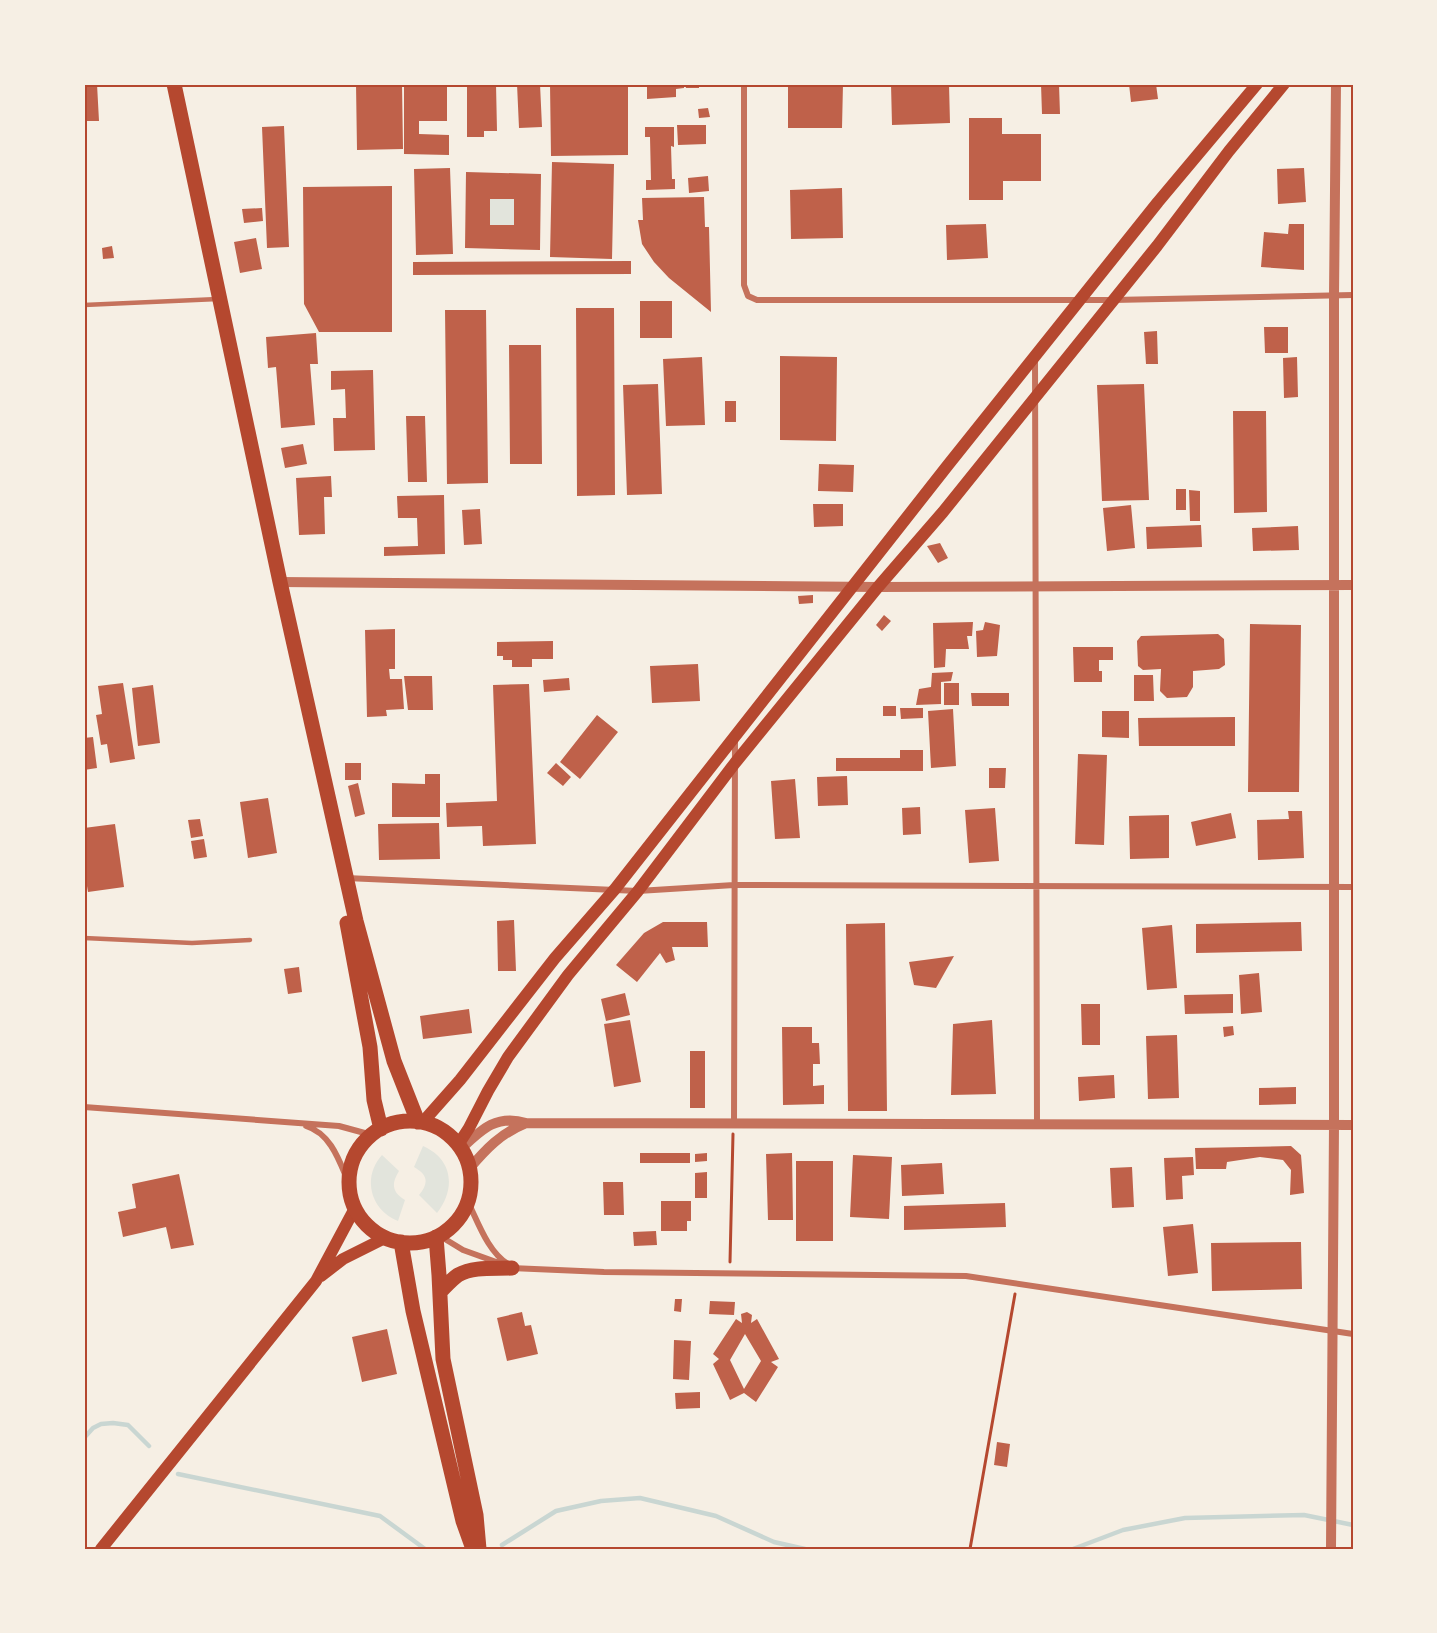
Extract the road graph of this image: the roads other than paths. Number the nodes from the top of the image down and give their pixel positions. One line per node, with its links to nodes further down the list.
1 (174, 84): 8 (highway)
2 (744, 84): 9 (street)
3 (1257, 84): 9 (main road)
4 (1284, 84): 10 (main road)
5 (1336, 84): 6 (street)
6 (1334, 296): 7 (street); 10 (street); 15 (street)
7 (1353, 296)
8 (221, 299): 11 (lane); 14 (highway)
9 (1080, 300): 10 (street); 12 (main road)
10 (1113, 300): 13 (main road)
11 (84, 305)
12 (1035, 356): 13 (street); 17 (main road)
13 (1035, 396): 18 (street); 19 (main road)
14 (280, 582): 17 (street); 22 (highway)
15 (1334, 585): 16 (street); 18 (street); 25 (street)
16 (1353, 585)
17 (853, 586): 19 (street); 20 (main road)
18 (1036, 586): 19 (street); 24 (street)
19 (878, 587): 21 (main road)
20 (735, 737): 21 (street); 27 (main road)
21 (735, 763): 23 (street); 28 (main road)
22 (346, 878): 27 (street); 32 (highway); 39 (highway)
23 (734, 885): 24 (street); 28 (street); 35 (street)
24 (1037, 886): 25 (street); 36 (street)
25 (1334, 887): 26 (street); 37 (street)
26 (1353, 887)
27 (615, 890): 28 (street); 32 (main road)
28 (638, 891): 40 (main road)
29 (84, 938): 30 (lane)
30 (250, 940)
31 (84, 1107): 33 (street)
32 (418, 1117): 39 (highway); 40 (highway)
33 (294, 1122): 39 (street); 42 (street)
34 (526, 1123): 35 (street); 40 (street); 41 (street)
35 (734, 1123): 36 (street)
36 (1037, 1124): 37 (street)
37 (1334, 1125): 38 (street); 51 (street)
38 (1353, 1125)
39 (377, 1132): 42 (highway)
40 (460, 1147): 41 (highway)
41 (469, 1168): 43 (highway)
42 (350, 1186): 44 (highway)
43 (468, 1202): 45 (highway); 48 (street)
44 (355, 1208): 46 (highway); 49 (main road)
45 (438, 1236): 47 (highway); 48 (street); 50 (highway)
46 (385, 1238): 47 (highway); 49 (main road)
47 (401, 1242): 54 (highway)
48 (514, 1269): 50 (highway); 51 (street)
49 (316, 1281): 53 (main road)
50 (440, 1292): 55 (highway)
51 (1332, 1331): 52 (street); 56 (street)
52 (1353, 1334)
53 (101, 1549)
54 (474, 1549)
55 (479, 1549)
56 (1331, 1549)

